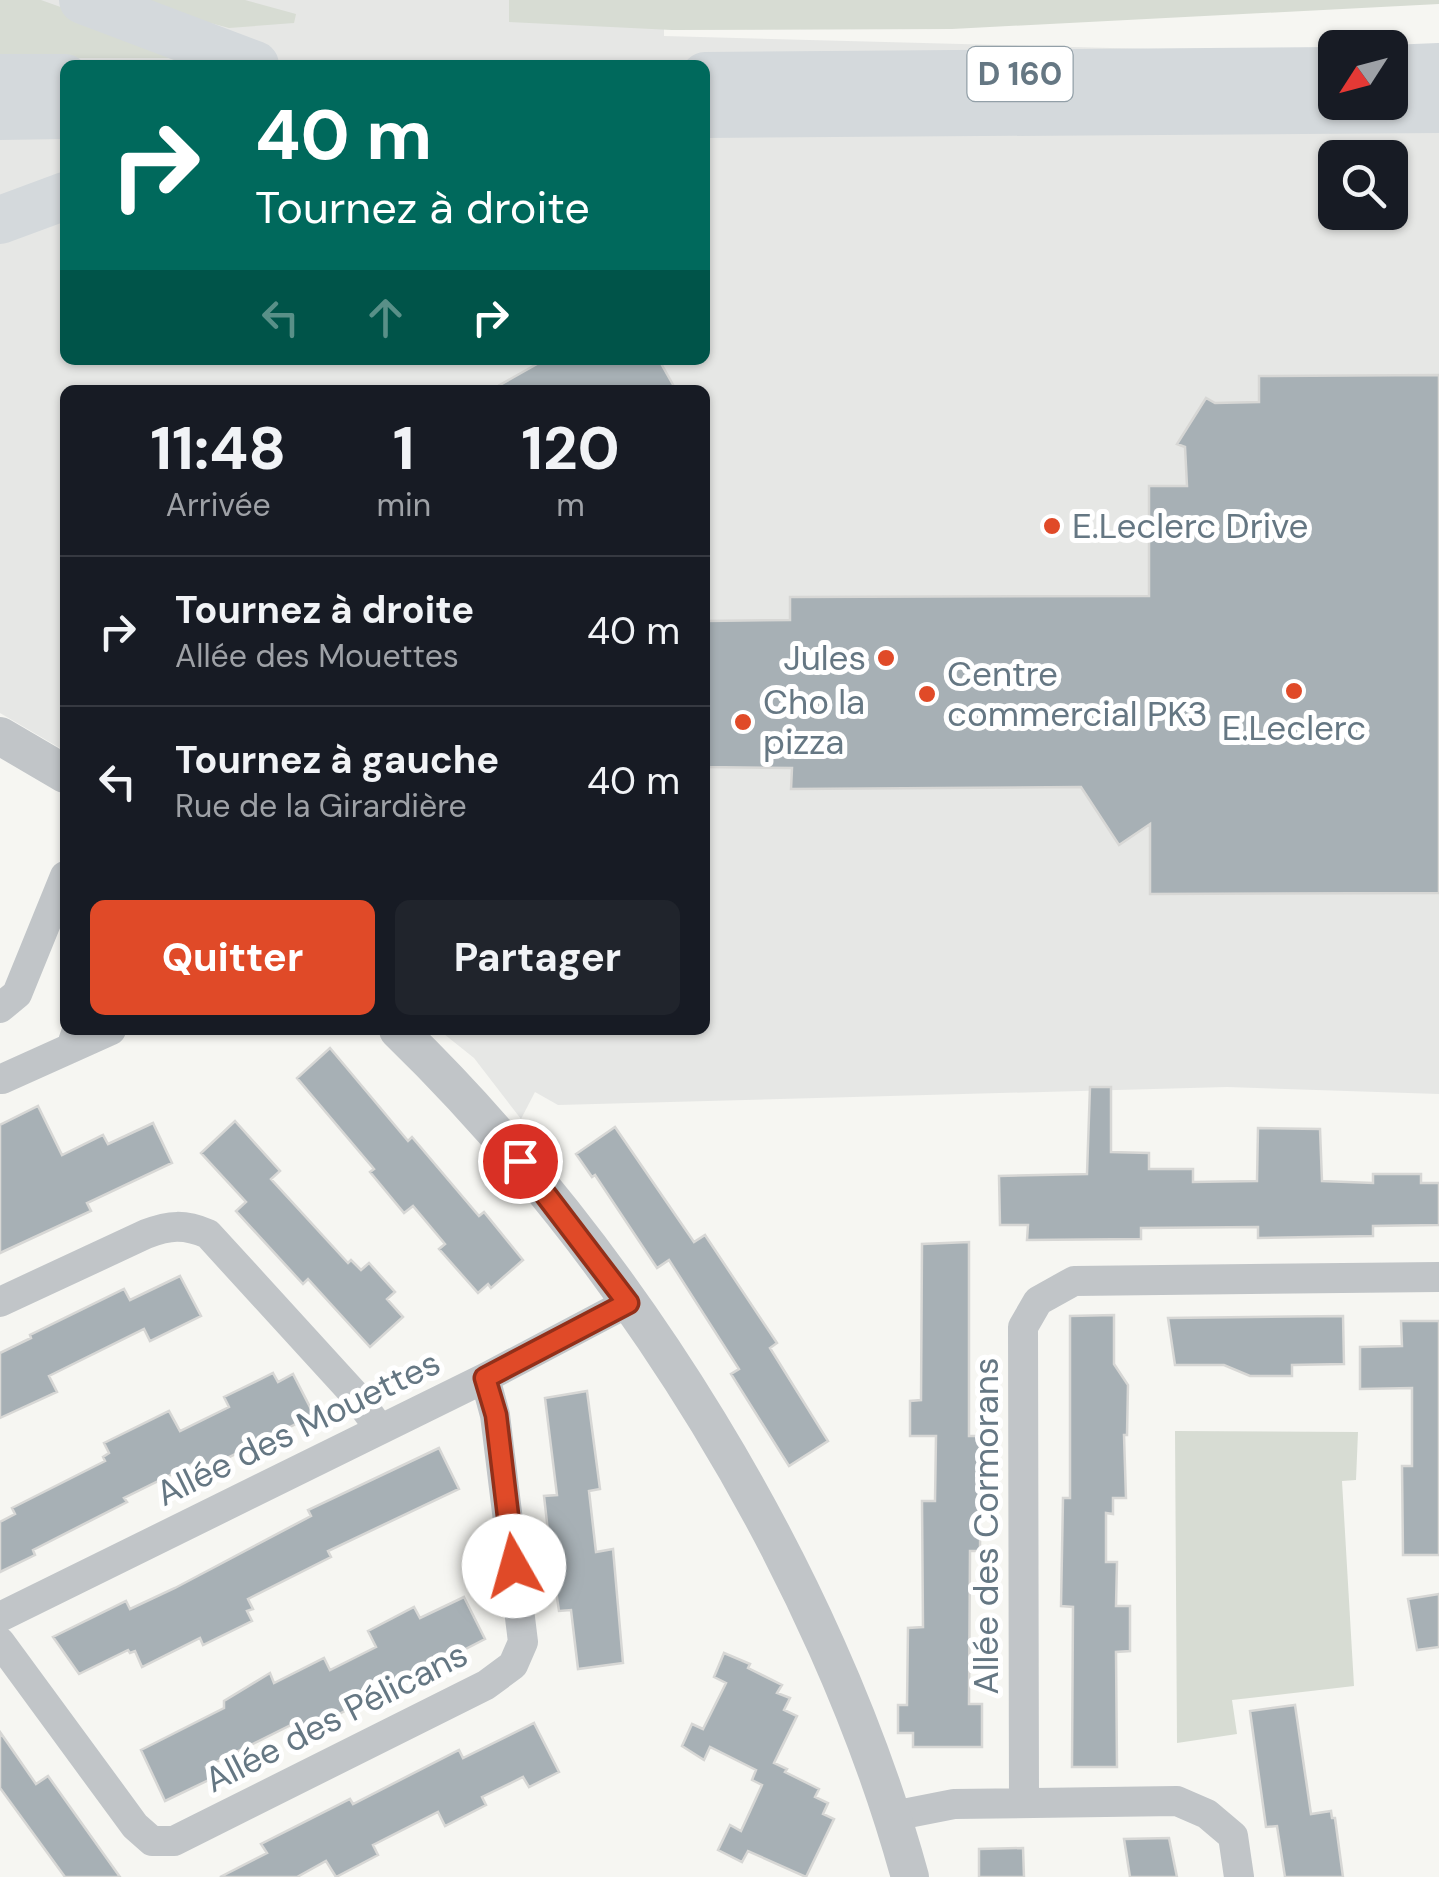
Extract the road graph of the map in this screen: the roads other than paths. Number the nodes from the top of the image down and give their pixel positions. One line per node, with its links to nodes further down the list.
1 (83, 0): 2 (main road)
2 (242, 60)
3 (1439, 68): 4 (main road)
4 (1408, 69)
5 (1318, 71): 6 (main road, D 160)
6 (710, 76)
7 (0, 78): 8 (main road)
8 (60, 78)
9 (1439, 109): 10 (main road, D 160)
10 (710, 114)
11 (0, 116): 12 (main road)
12 (60, 116)
13 (60, 198): 14 (main road)
14 (0, 220)
15 (0, 736): 16 (street)
16 (60, 771)
17 (60, 888): 18 (street)
18 (0, 1008)
19 (403, 1035): 24 (street)
20 (74, 1039): 21 (street)
21 (1, 1078)
22 (1439, 1278): 29 (street, Allée des Cormorans)
23 (0, 1302): 26 (street)
24 (628, 1303): 25 (street, Allée des Mouettes); 30 (street)
25 (485, 1378): 26 (street, Allée des Mouettes); 28 (street, Allée des Pélicans)
26 (379, 1428): 27 (street, Allée des Mouettes)
27 (0, 1618)
28 (0, 1642)
29 (1024, 1802): 30 (street); 32 (street)
30 (893, 1816): 31 (street)
31 (910, 1877)
32 (1238, 1877)

